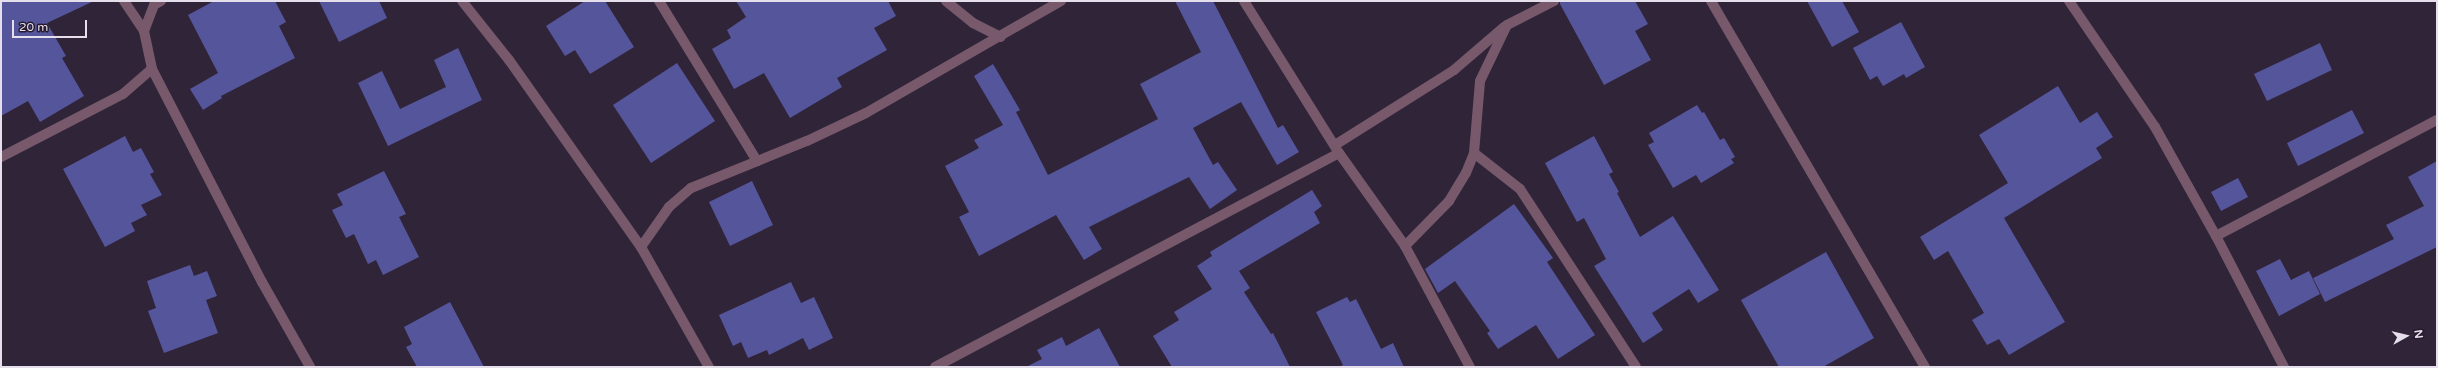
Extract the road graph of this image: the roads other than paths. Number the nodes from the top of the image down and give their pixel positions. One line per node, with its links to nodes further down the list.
1 (124, 1): 12 (street)
2 (161, 1): 12 (street)
3 (462, 1): 22 (street)
4 (659, 1): 19 (street)
5 (946, 1): 13 (street)
6 (1061, 1): 13 (street)
7 (1244, 1): 16 (street)
8 (1554, 1): 11 (street)
9 (1712, 1): 28 (street)
10 (2069, 1): 20 (street)
11 (1507, 25): 16 (street); 17 (street)
12 (144, 31): 14 (street)
13 (1001, 37): 19 (street)
14 (152, 69): 18 (street); 23 (street)
15 (2437, 120): 20 (street)
16 (1337, 149): 21 (street); 25 (street)
17 (1474, 152): 21 (street); 27 (street)
18 (1, 156)
19 (757, 161): 22 (street)
20 (2216, 236): 29 (street)
21 (1405, 246): 26 (street)
22 (642, 247): 24 (street)
23 (310, 367)
24 (709, 367)
25 (935, 367)
26 (1470, 367)
27 (1636, 367)
28 (1925, 367)
29 (2284, 367)

